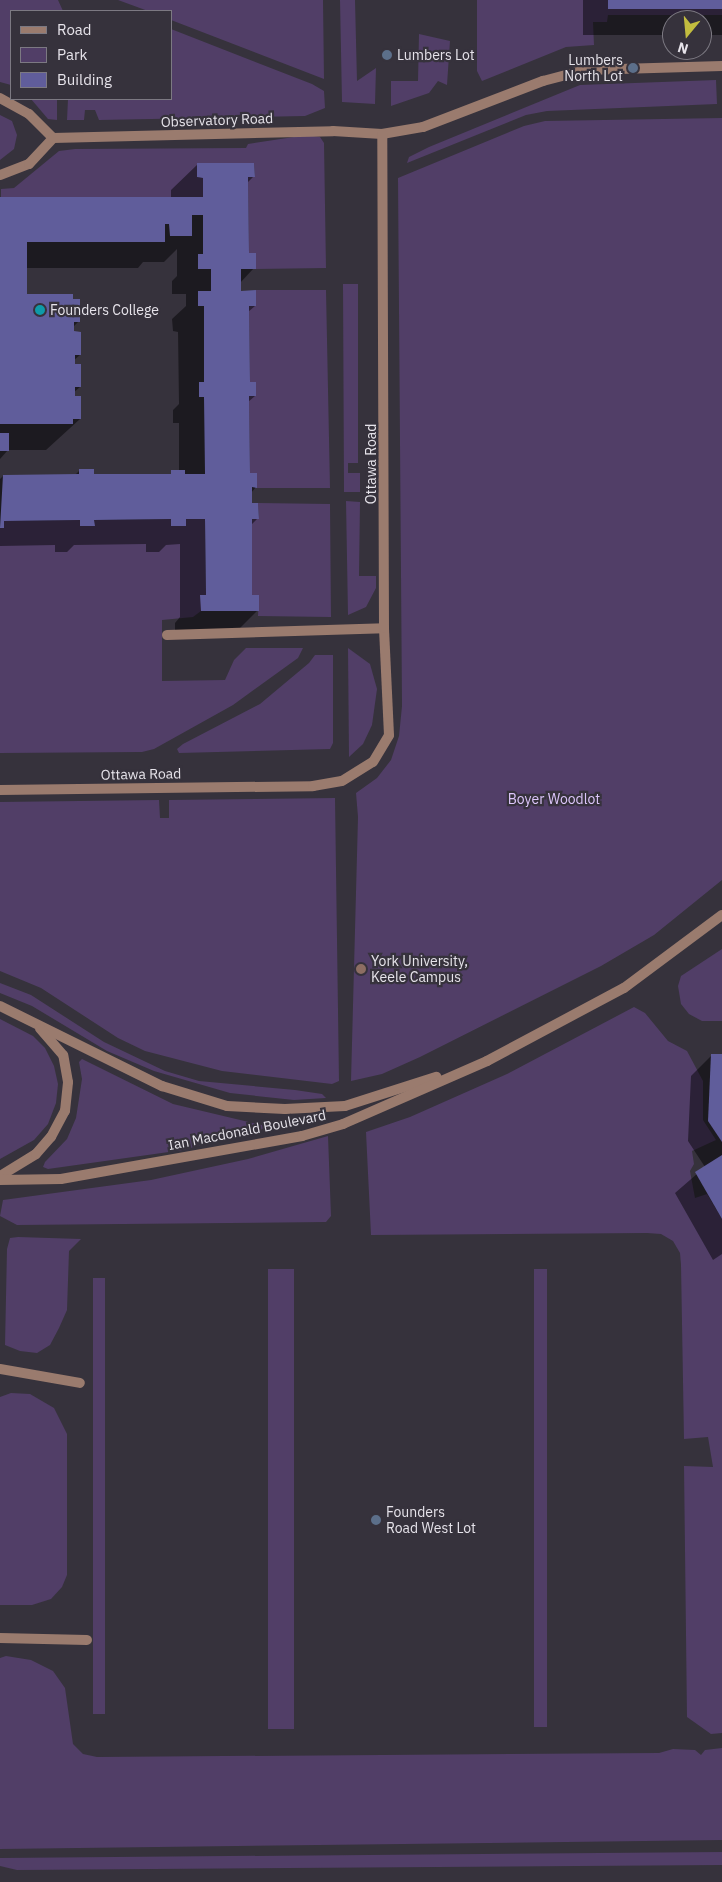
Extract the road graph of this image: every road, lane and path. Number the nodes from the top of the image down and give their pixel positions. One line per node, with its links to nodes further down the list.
1 (722, 66): 3 (street)
2 (0, 98): 4 (street)
3 (382, 134): 4 (street, Observatory Road); 6 (street, Ottawa Road)
4 (52, 138): 5 (street)
5 (0, 175)
6 (384, 628): 7 (street); 8 (street, Ottawa Road)
7 (167, 635)
8 (0, 790)
9 (722, 915): 12 (street, Ian Macdonald Boulevard)
10 (0, 1006): 11 (street, Ian Macdonald Boulevard)
11 (29, 1019): 12 (street, Ian Macdonald Boulevard); 13 (street, Ian Macdonald Boulevard)
12 (487, 1062): 14 (street, Ian Macdonald Boulevard)
13 (0, 1176)
14 (0, 1180)
15 (0, 1369): 16 (street)
16 (80, 1383)
17 (0, 1638): 18 (street)
18 (87, 1640)

